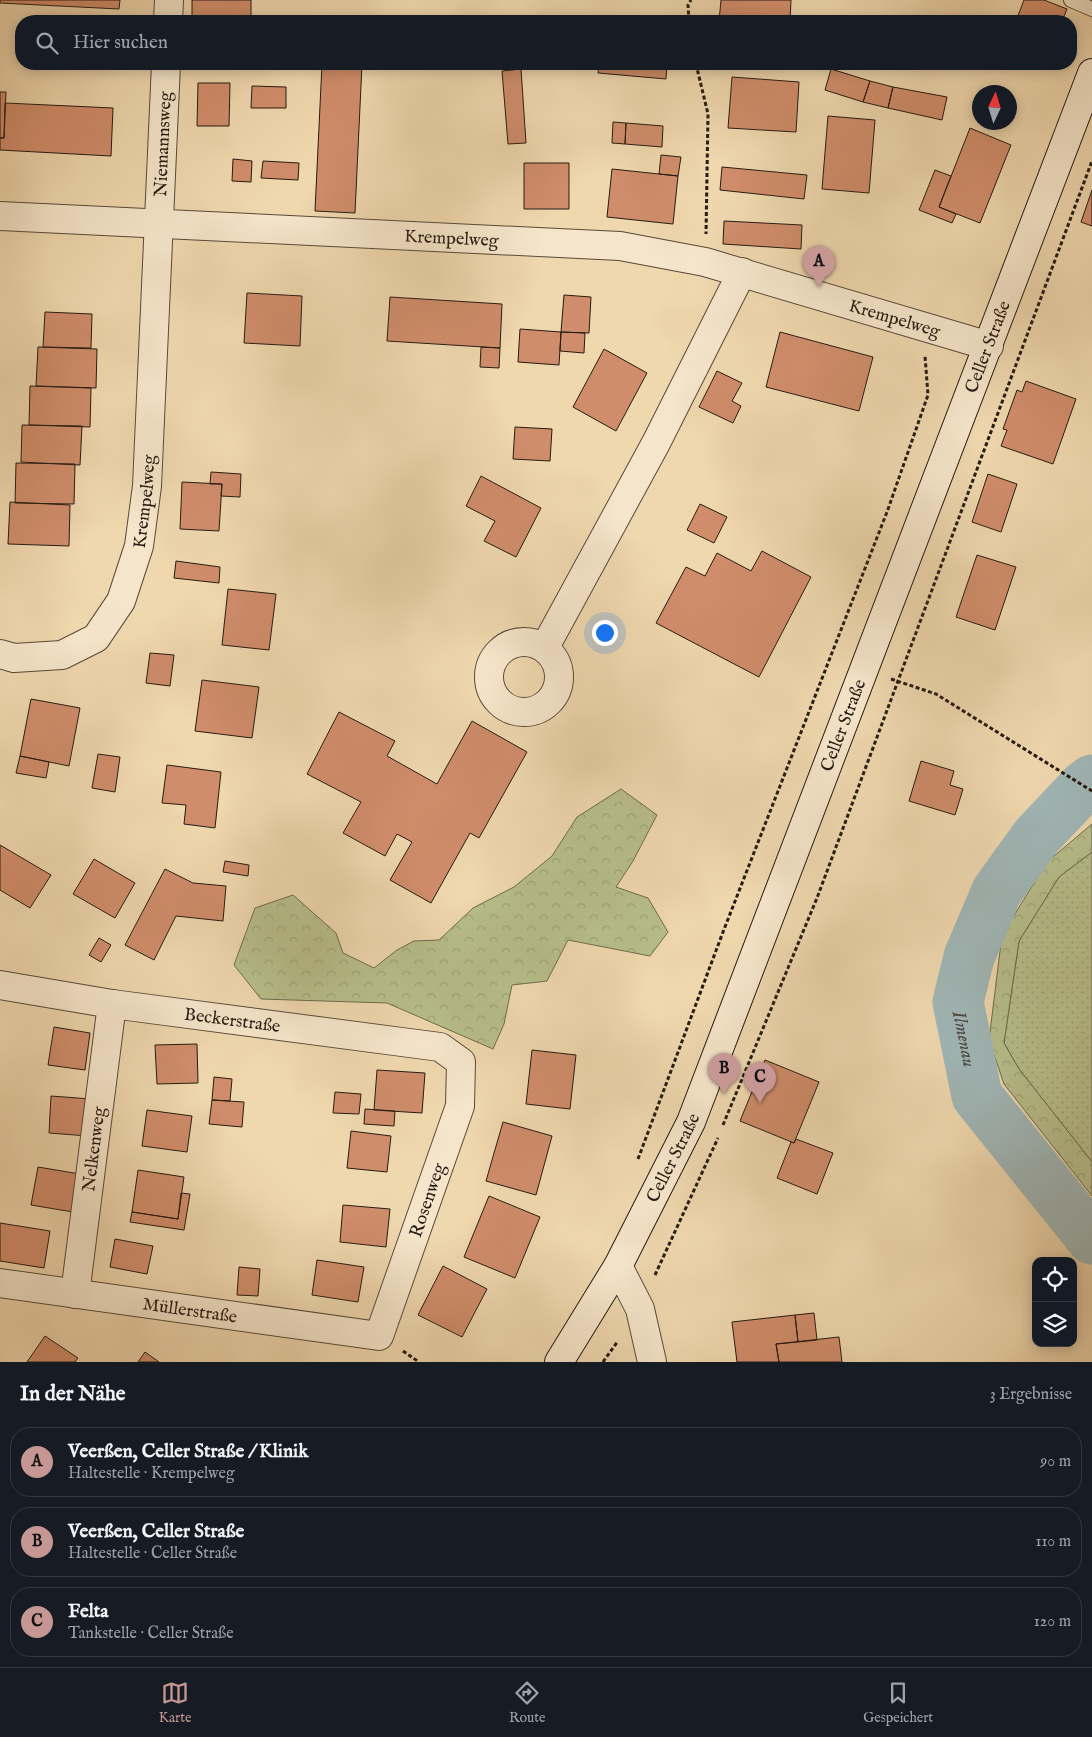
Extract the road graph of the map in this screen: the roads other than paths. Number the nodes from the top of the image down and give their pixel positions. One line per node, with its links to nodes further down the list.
1 (169, 0): 4 (street)
2 (1071, 0): 3 (lane)
3 (1092, 8)
4 (168, 15)
5 (166, 70): 8 (street, Niemannsweg)
6 (1092, 76): 10 (street, Celler Straße)
7 (0, 216): 8 (street, Krempelweg)
8 (158, 224): 9 (street, Krempelweg); 12 (street, Krempelweg)
9 (742, 272): 10 (street, Krempelweg); 11 (street)
10 (989, 346): 16 (street, Celler Straße)
11 (545, 647)
12 (0, 654)
13 (0, 985): 14 (street, Beckerstraße)
14 (112, 1004): 15 (street, Beckerstraße); 18 (street, Nelkenweg)
15 (460, 1062): 19 (street, Rosenweg)
16 (618, 1266): 20 (street, Celler Straße); 21 (street)
17 (0, 1283): 18 (street, Müllerstraße)
18 (75, 1294): 19 (street, Müllerstraße)
19 (379, 1336)
20 (560, 1362)
21 (652, 1362)

